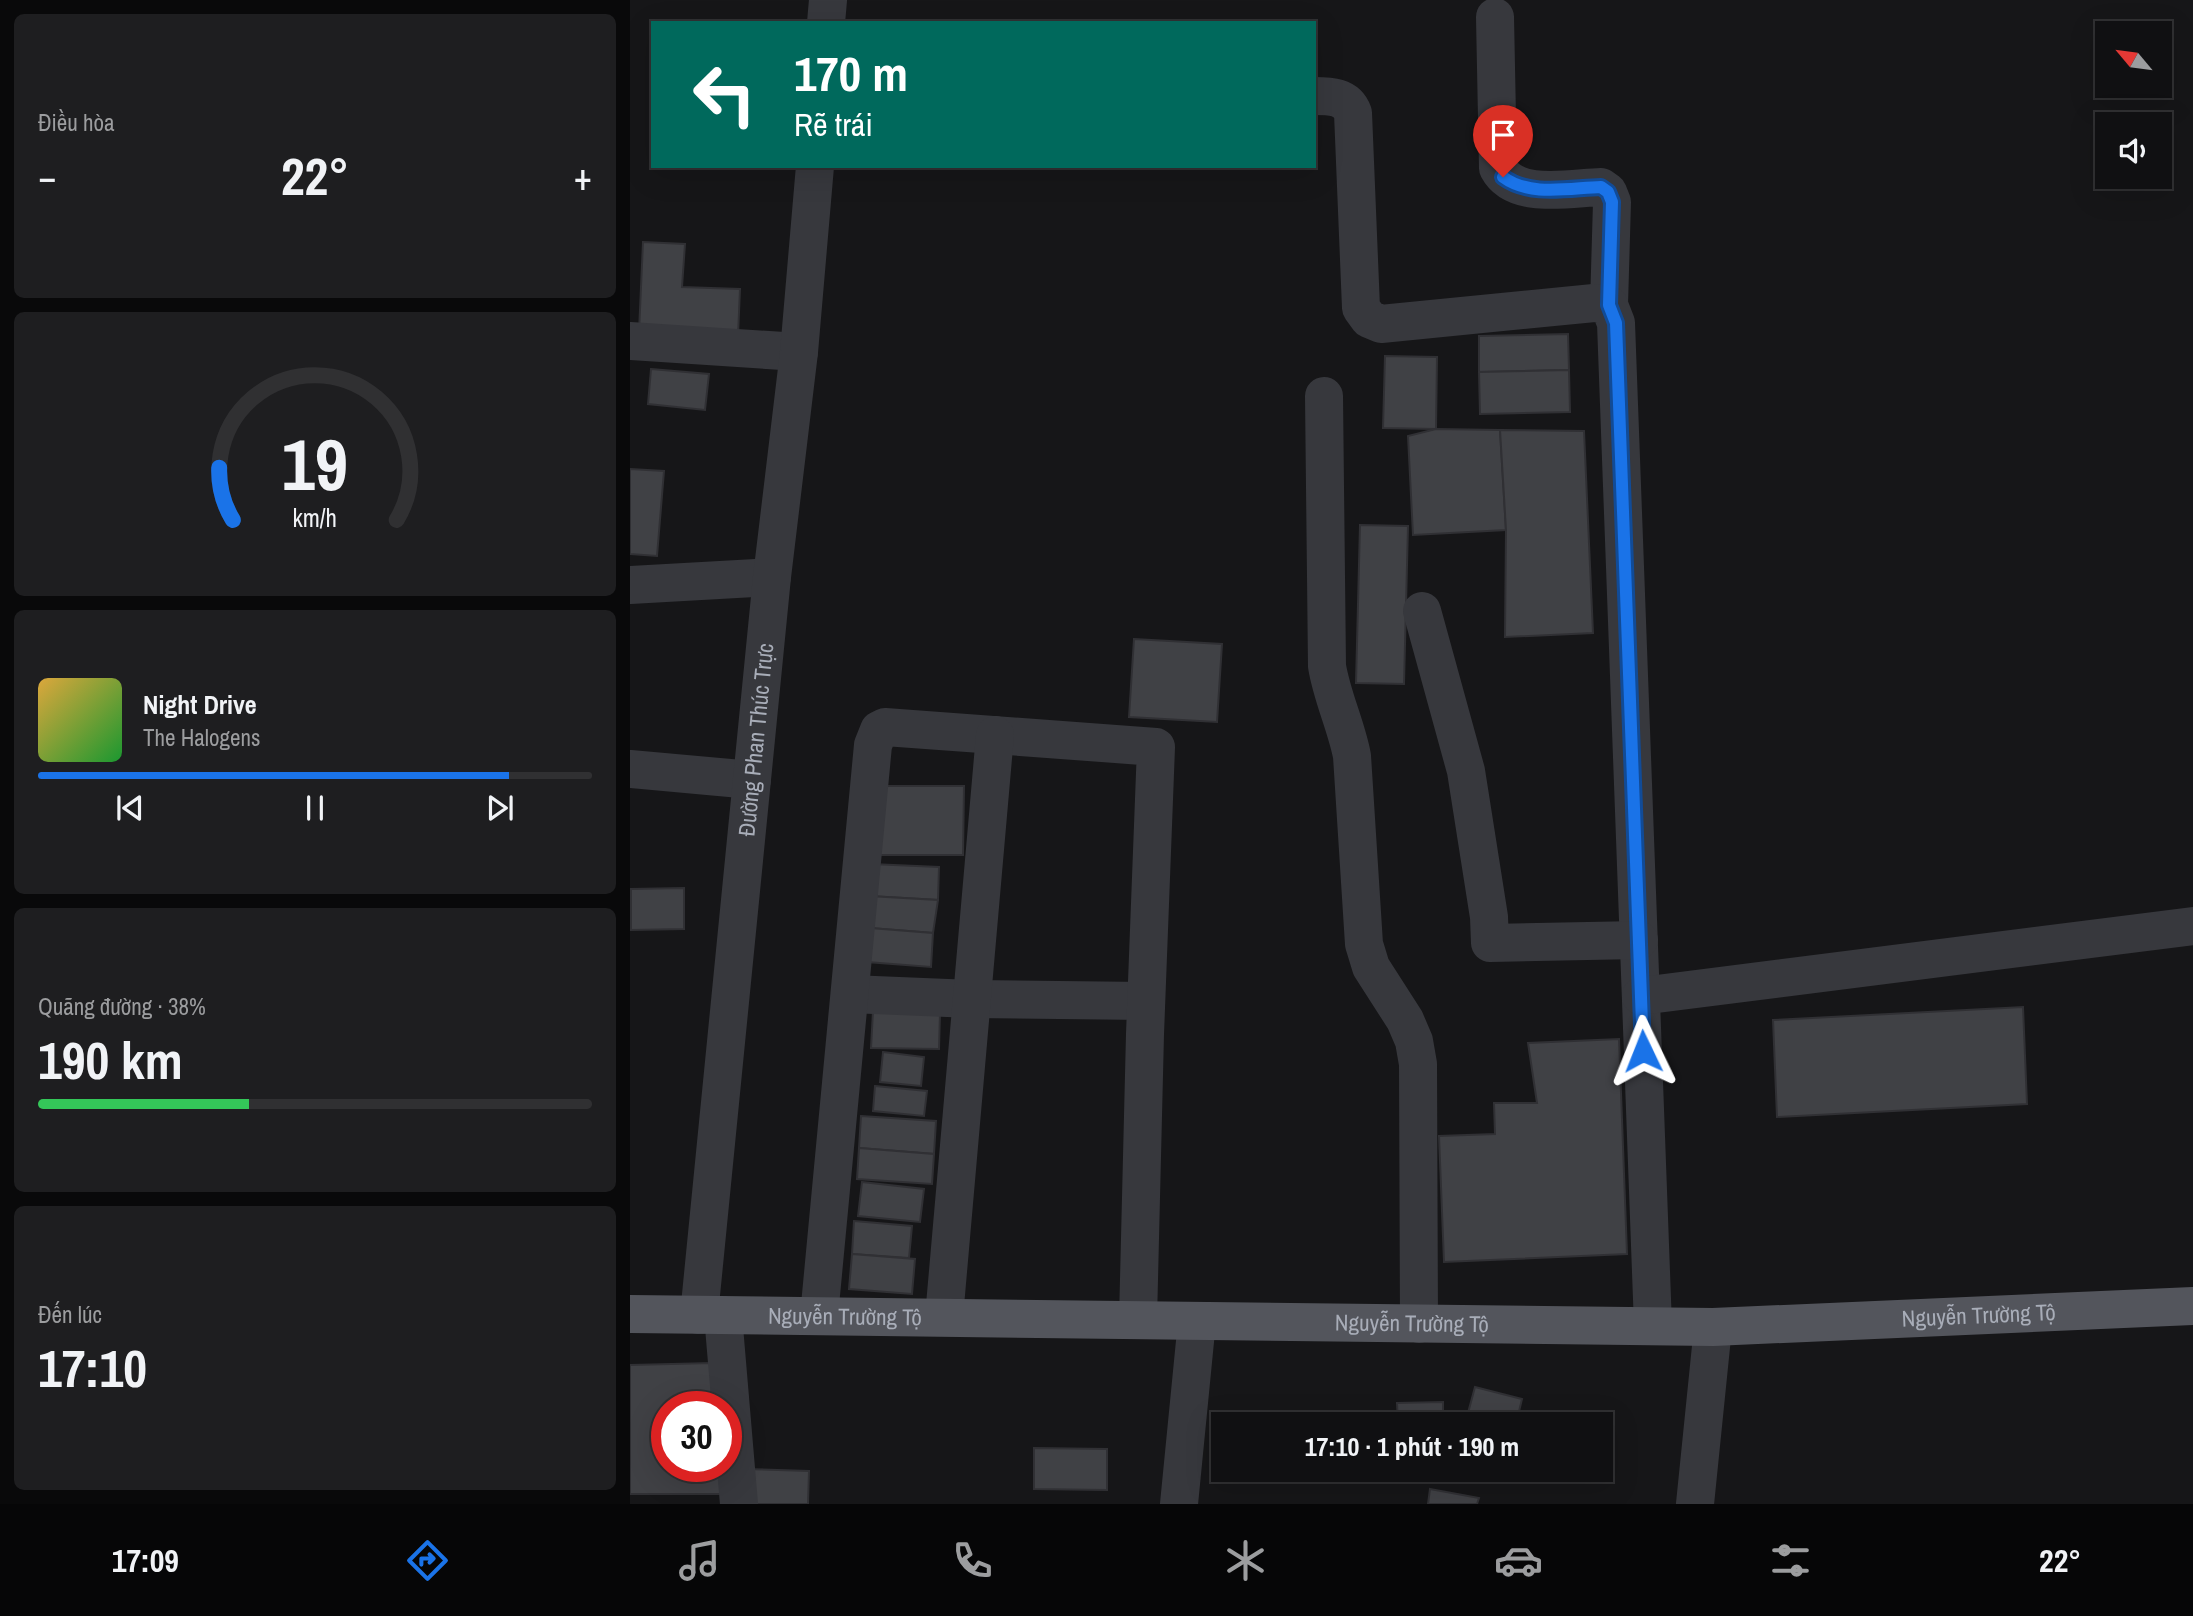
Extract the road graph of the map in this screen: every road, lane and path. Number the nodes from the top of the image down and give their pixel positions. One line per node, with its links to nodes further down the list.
1 (828, 0): 3 (street)
2 (1495, 17): 6 (street)
3 (826, 21)
4 (1316, 96): 6 (street)
5 (815, 168): 8 (street, Đường Phan Thúc Trực)
6 (1609, 305): 17 (street)
7 (630, 341): 8 (street)
8 (799, 352): 10 (street, Đường Phan Thúc Trực)
9 (1324, 396): 29 (street)
10 (772, 578): 11 (street); 15 (street, Đường Phan Thúc Trực)
11 (630, 585)
12 (1422, 611): 17 (street)
13 (995, 734): 18 (street); 20 (street); 21 (street)
14 (630, 769): 15 (street)
15 (752, 780): 24 (street, Đường Phan Thúc Trực)
16 (2193, 926): 19 (street)
17 (1639, 940): 19 (street)
18 (849, 994): 20 (street); 25 (street)
19 (1641, 996): 30 (street)
20 (972, 999): 21 (street); 26 (street)
21 (1146, 1001): 27 (street)
22 (2193, 1306): 31 (main road, Nguyễn Trường Tộ)
23 (630, 1314): 24 (main road, Nguyễn Trường Tộ)
24 (711, 1315): 25 (main road, Nguyễn Trường Tộ); 32 (street, Đường Phan Thúc Trực)
25 (819, 1316): 26 (main road, Nguyễn Trường Tộ)
26 (944, 1317): 27 (main road, Nguyễn Trường Tộ)
27 (1138, 1320): 28 (main road, Nguyễn Trường Tộ)
28 (1197, 1321): 29 (main road, Nguyễn Trường Tộ); 33 (street)
29 (1419, 1324): 30 (main road, Nguyễn Trường Tộ)
30 (1653, 1326): 31 (main road, Nguyễn Trường Tộ)
31 (1713, 1327): 34 (street)
32 (739, 1504)
33 (1179, 1504)
34 (1695, 1504)

